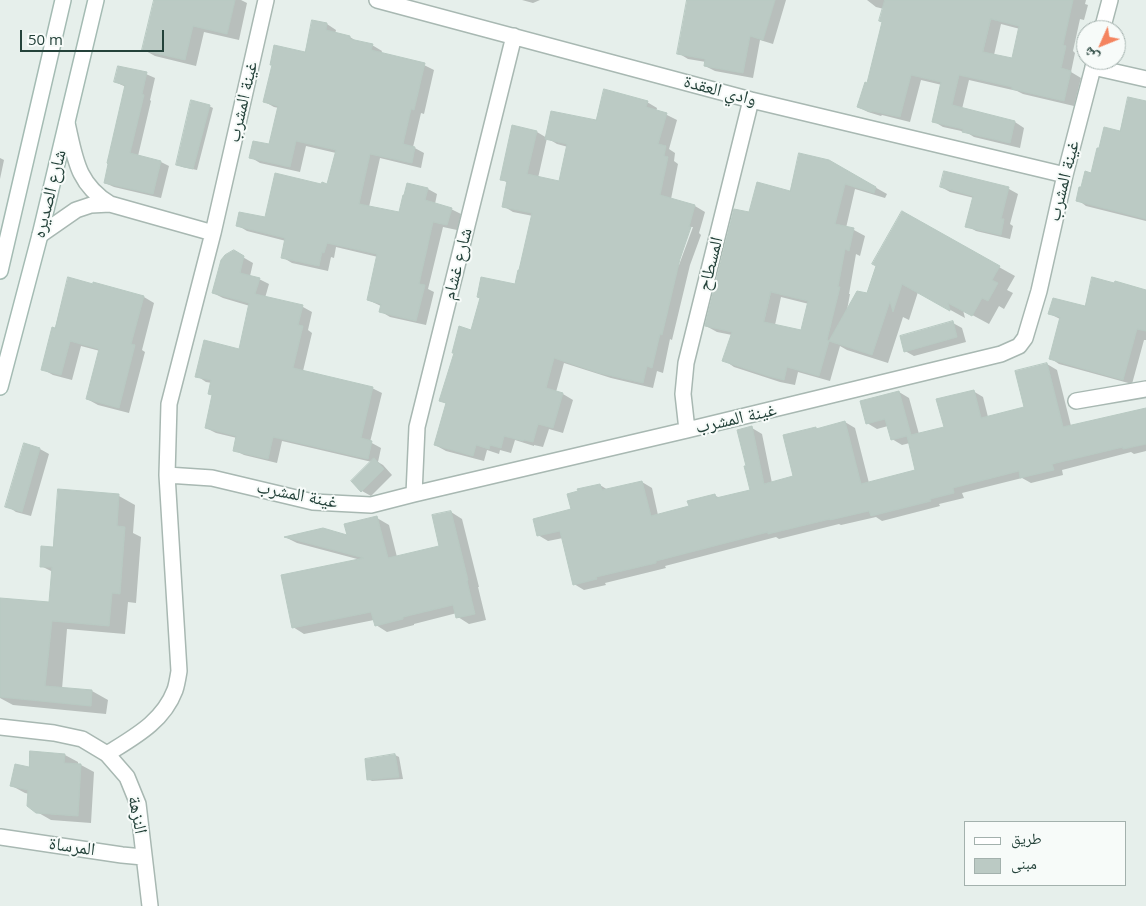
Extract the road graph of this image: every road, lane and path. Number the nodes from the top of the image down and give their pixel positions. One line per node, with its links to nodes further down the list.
1 (63, 0): 17 (street, شارع الصديره)
2 (96, 0): 12 (street, شارع الصديره)
3 (266, 0): 15 (street, غينة المشرب)
4 (377, 0): 7 (street, وادي العقدة)
5 (1110, 0): 6 (street)
6 (1105, 20)
7 (514, 36): 11 (street, وادي العقدة); 23 (street, شارع غشام)
8 (1092, 70): 13 (street, غينة المشرب)
9 (1115, 70): 10 (street, غينة المشرب)
10 (1146, 79)
11 (752, 100): 13 (street, وادي العقدة); 21 (street, المسطاح)
12 (67, 123): 14 (street); 16 (street, شارع الصديره)
13 (1065, 175): 21 (street, غينة المشرب)
14 (110, 204): 15 (street); 16 (street)
15 (213, 233): 22 (street, غينة المشرب)
16 (40, 235): 18 (street, شارع الصديره)
17 (0, 271)
18 (0, 388)
19 (1146, 389): 20 (street)
20 (1076, 401)
21 (687, 430): 23 (street, غينة المشرب)
22 (167, 475): 23 (street, غينة المشرب); 25 (street, غينة المشرب)
23 (414, 494)
24 (0, 727): 25 (street, النزهة)
25 (107, 754): 27 (street, النزهة)
26 (0, 837): 27 (street, المرساة)
27 (143, 857): 28 (street, النزهة)
28 (150, 906)

